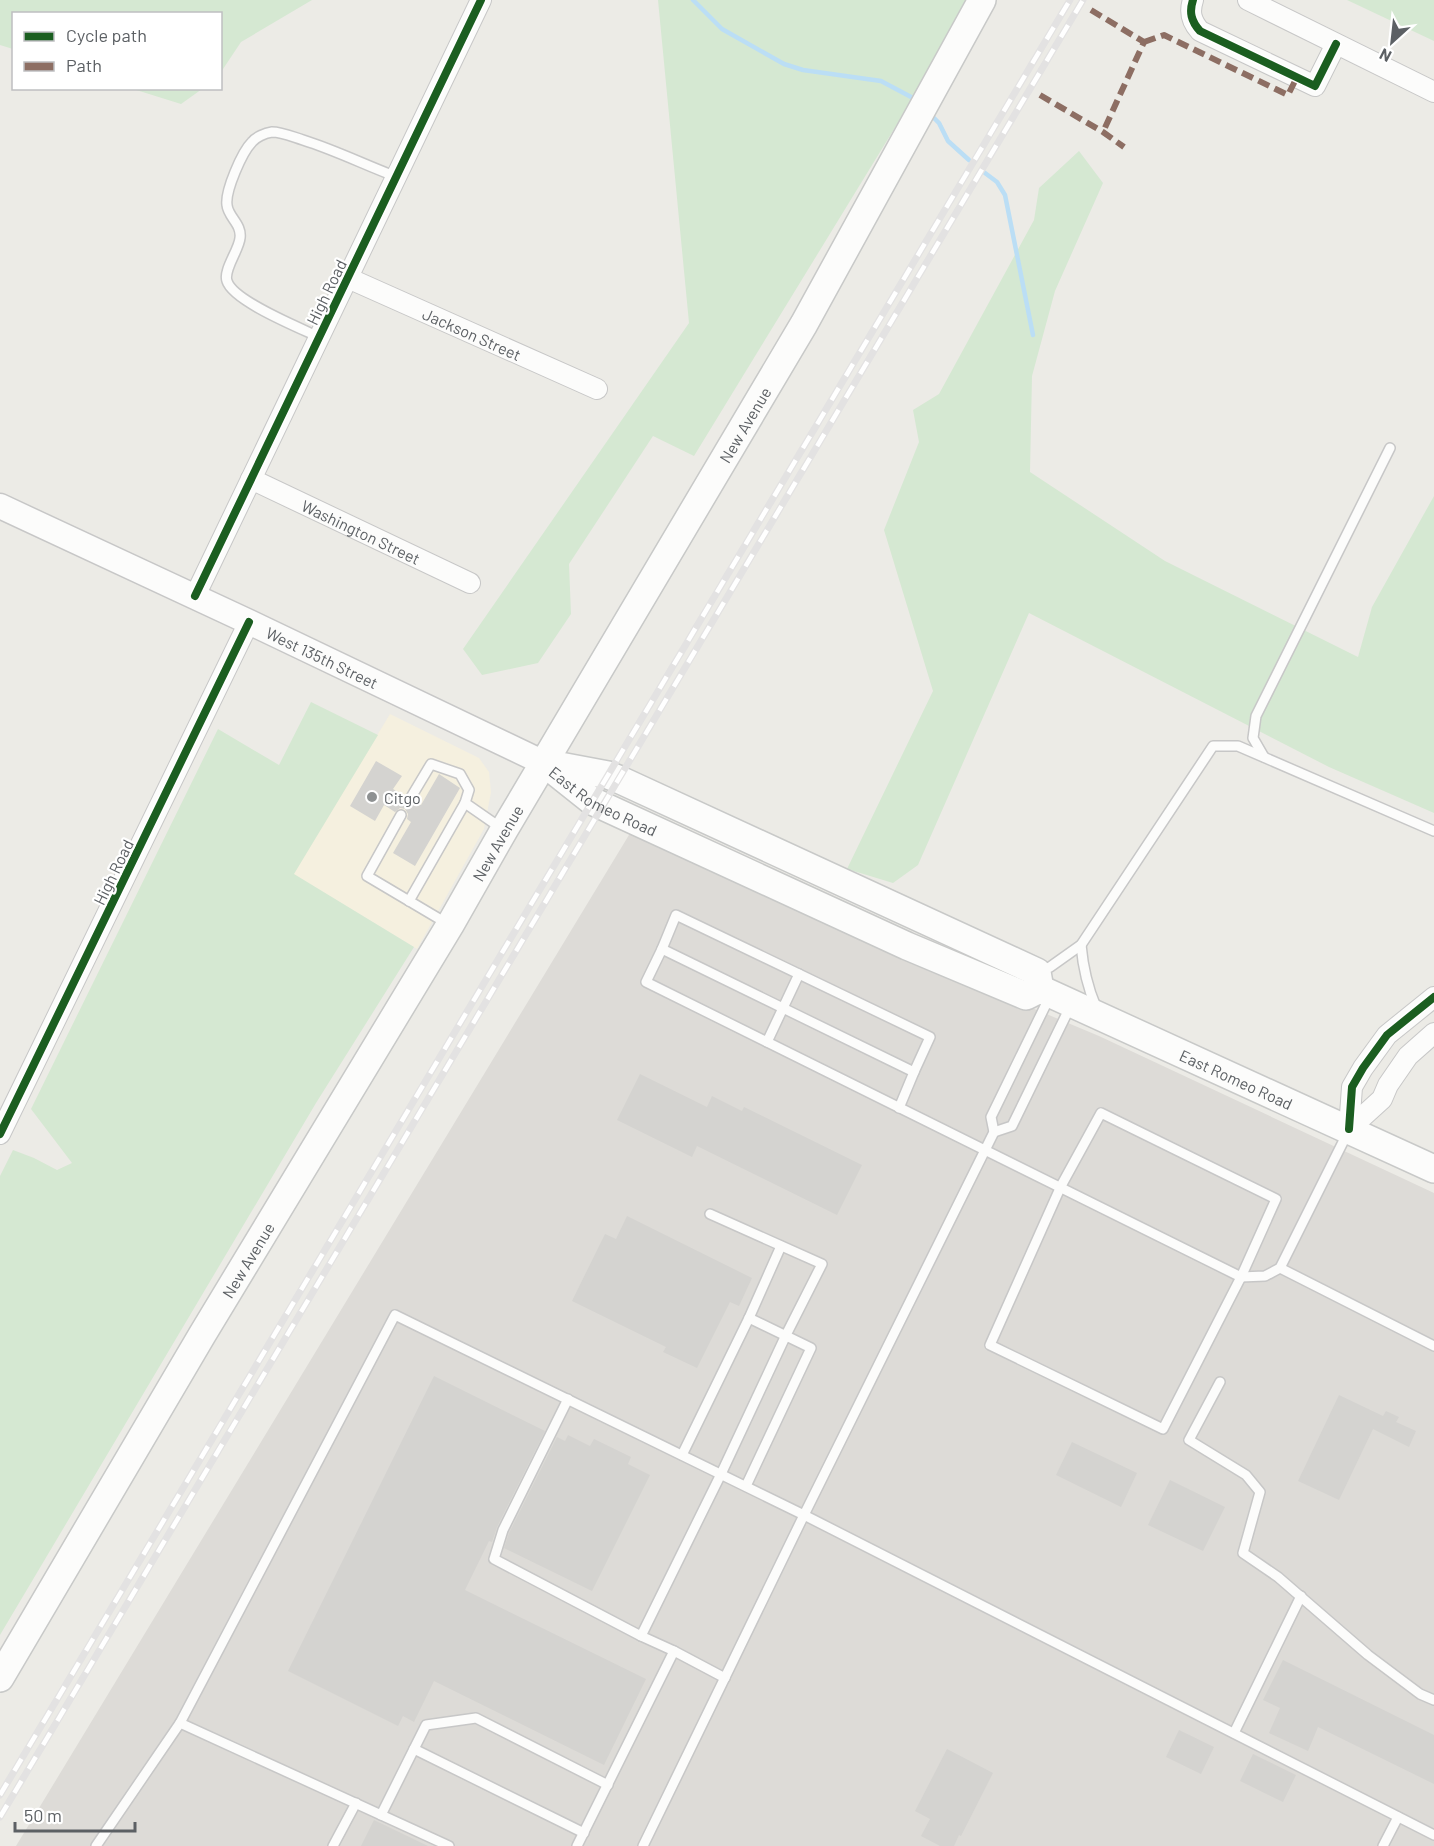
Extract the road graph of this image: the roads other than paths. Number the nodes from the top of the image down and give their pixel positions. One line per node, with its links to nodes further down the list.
1 (481, 0): 7 (street, High Road)
2 (982, 0): 18 (main road, New Avenue)
3 (1193, 0): 5 (street)
4 (1248, 0): 5 (street)
5 (1336, 44): 6 (street)
6 (1434, 92)
7 (397, 177): 8 (street, High Road); 9 (lane)
8 (348, 278): 9 (street, High Road); 10 (street, Jackson Street)
9 (319, 337): 12 (street, High Road)
10 (597, 389)
11 (1390, 448): 17 (lane)
12 (251, 479): 14 (street, Washington Street); 15 (street, High Road)
13 (0, 506): 15 (street, West 135th Street)
14 (471, 584)
15 (195, 596): 16 (street, West 135th Street)
16 (249, 622): 18 (street, West 135th Street); 39 (street, High Road)
17 (1264, 758): 23 (lane); 26 (lane)
18 (544, 763): 22 (main road, New Avenue); 29 (main road, East Romeo Road)
19 (410, 799): 20 (lane)
20 (465, 803): 22 (lane); 24 (lane)
21 (401, 815): 24 (lane)
22 (504, 830): 25 (main road, New Avenue)
23 (1434, 831)
24 (409, 900): 25 (lane)
25 (450, 925): 59 (main road, New Avenue)
26 (1082, 945): 29 (lane); 32 (lane)
27 (662, 949): 28 (lane); 31 (lane); 34 (lane)
28 (799, 974): 31 (lane); 35 (lane)
29 (1050, 989): 32 (main road, East Romeo Road); 38 (lane); 38 (lane)
30 (1434, 997): 37 (street)
31 (783, 1008): 34 (lane); 35 (lane)
32 (1099, 1016): 37 (main road, East Romeo Road)
33 (1434, 1033): 37 (street)
34 (767, 1042): 36 (lane)
35 (914, 1072): 36 (lane)
36 (899, 1108): 40 (lane)
37 (1349, 1129): 41 (main road, East Romeo Road); 45 (lane)
38 (994, 1132): 40 (lane)
39 (0, 1134)
40 (985, 1150): 42 (lane); 55 (lane)
41 (1434, 1169)
42 (1061, 1186): 46 (lane); 46 (lane); 46 (lane)
43 (710, 1214): 44 (lane)
44 (781, 1246): 47 (lane); 48 (lane)
45 (1280, 1268): 46 (lane); 49 (lane)
46 (1241, 1277)
47 (749, 1318): 48 (lane); 52 (lane)
48 (786, 1335): 53 (lane); 54 (lane)
49 (1434, 1346)
50 (1220, 1382): 56 (lane)
51 (568, 1399): 52 (lane); 57 (lane); 62 (lane)
52 (682, 1455): 53 (lane)
53 (721, 1474): 54 (lane); 57 (lane)
54 (746, 1486): 55 (lane)
55 (804, 1515): 60 (lane); 63 (lane)
56 (1301, 1596): 61 (lane); 63 (lane)
57 (641, 1636): 58 (lane)
58 (674, 1651): 60 (lane); 65 (lane)
59 (0, 1678)
60 (725, 1678): 75 (lane)
61 (1434, 1700)
62 (180, 1723): 66 (lane); 71 (lane)
63 (1234, 1733): 68 (lane)
64 (414, 1749): 65 (lane); 67 (lane); 69 (lane)
65 (608, 1785): 69 (lane)
66 (356, 1803): 67 (lane); 72 (lane)
67 (381, 1815): 73 (lane)
68 (1398, 1816): 70 (lane); 76 (lane)
69 (584, 1833): 74 (lane)
70 (1434, 1835)
71 (96, 1846)
72 (333, 1846)
73 (449, 1846)
74 (578, 1846)
75 (643, 1846)
76 (1383, 1846)

